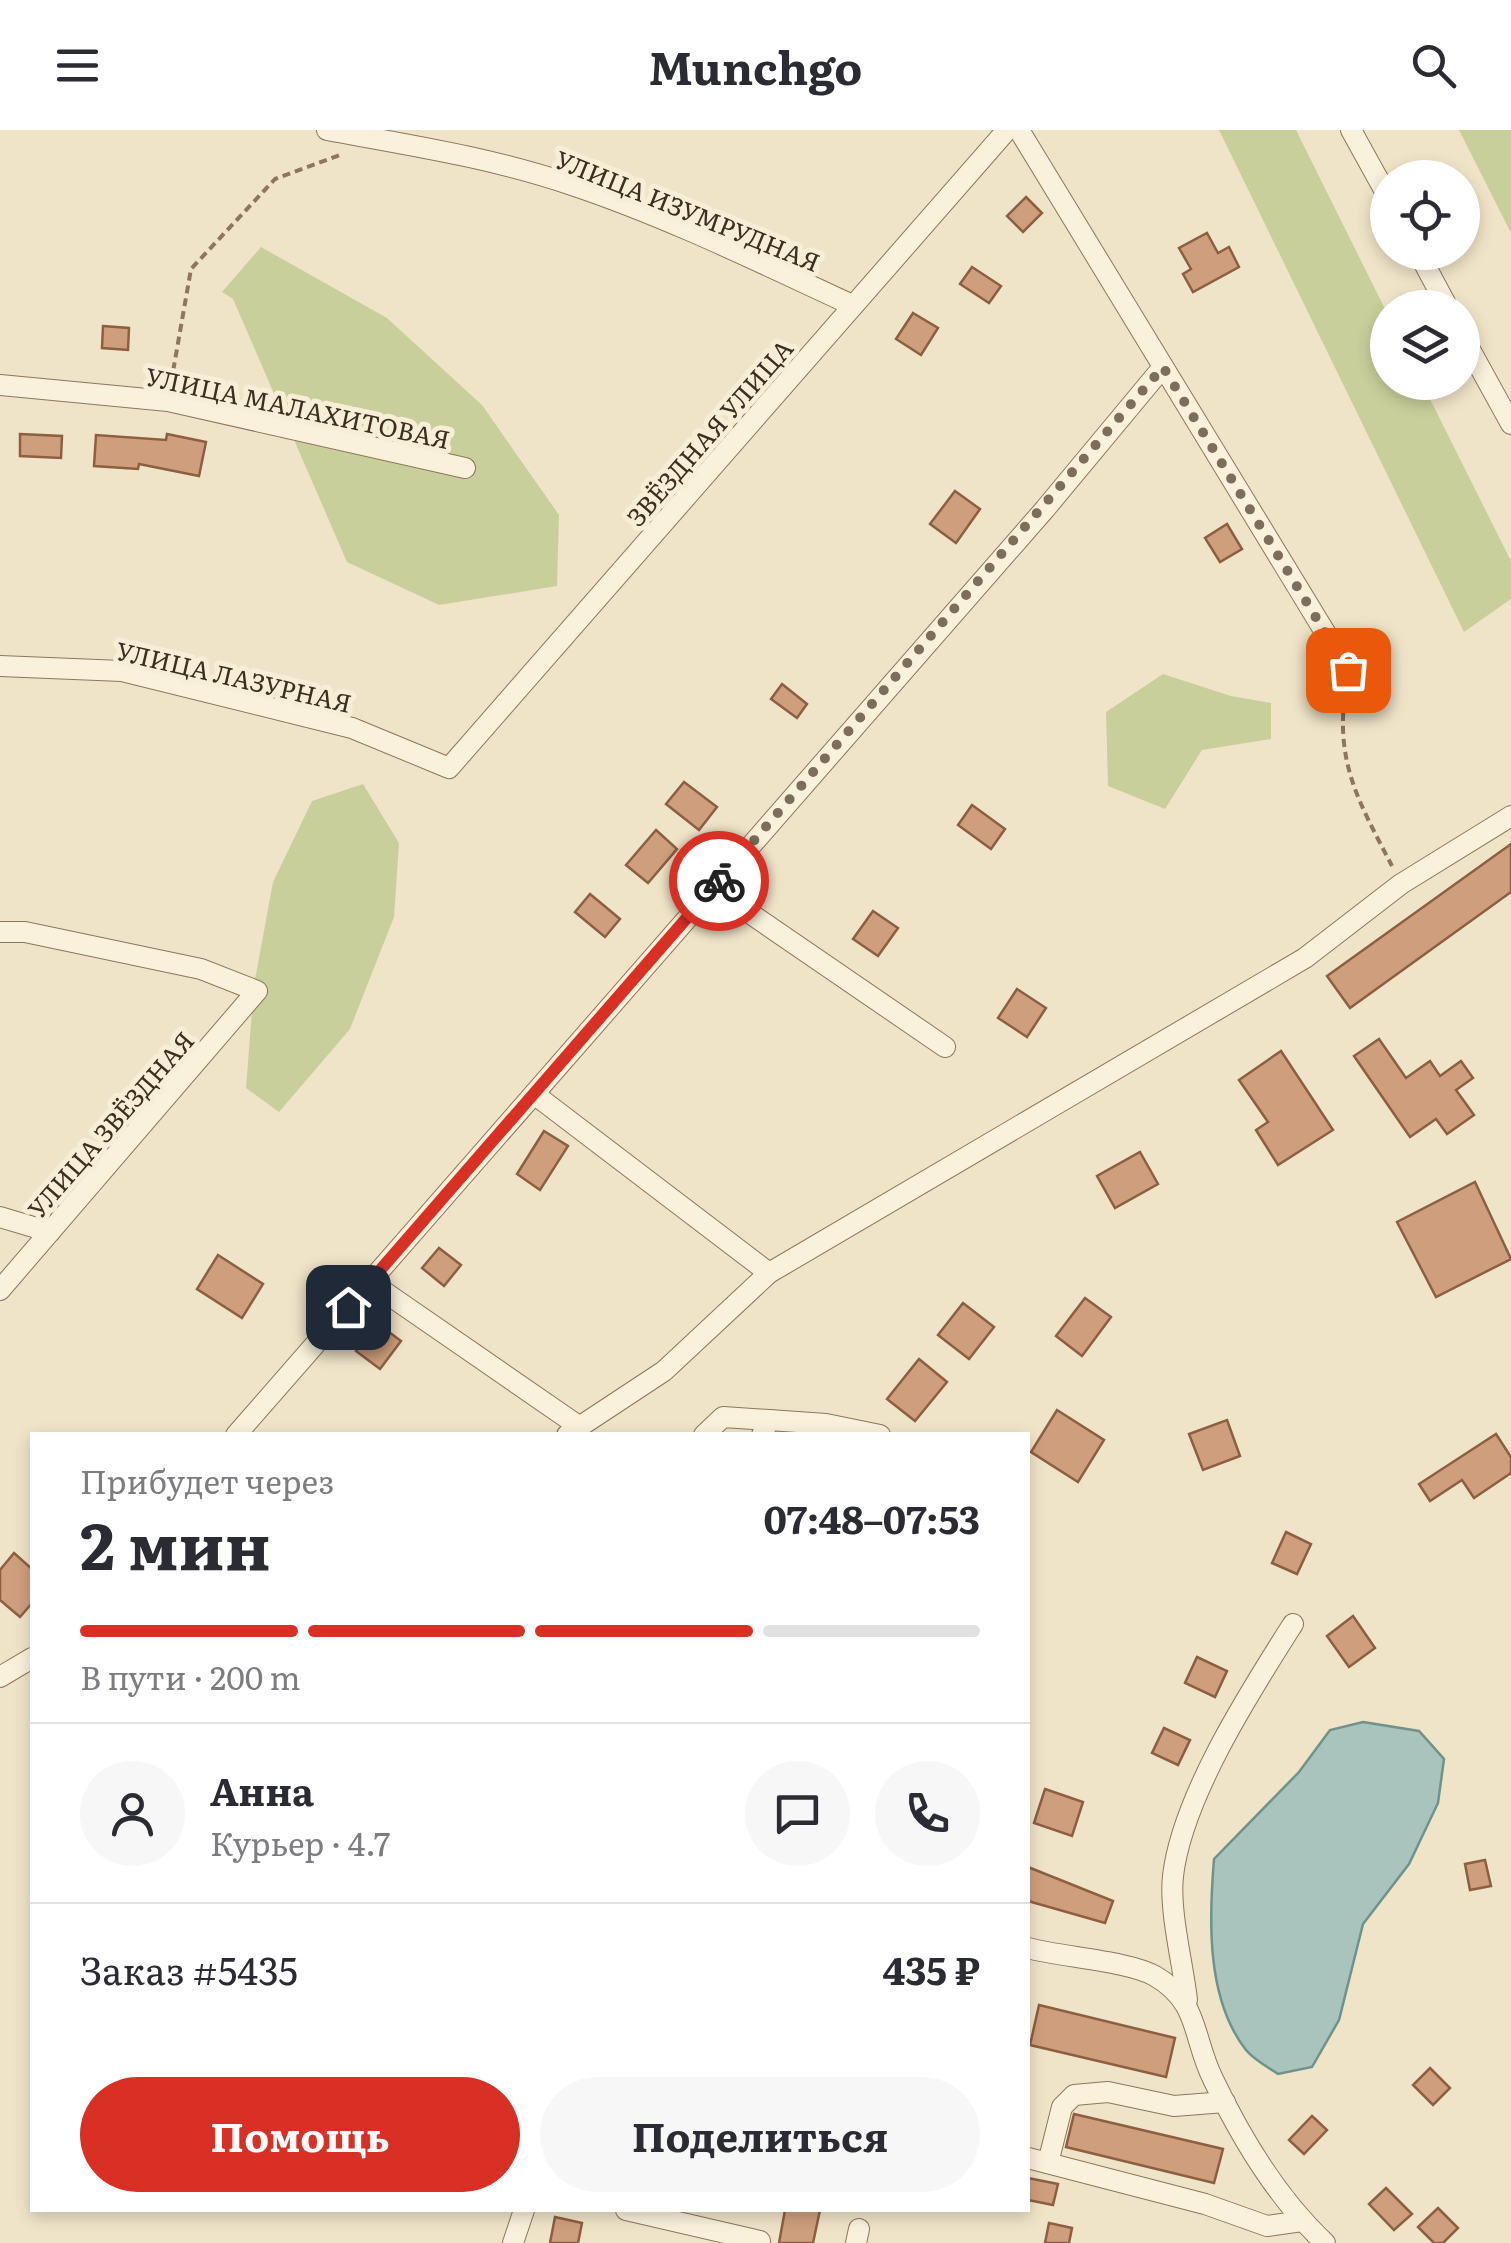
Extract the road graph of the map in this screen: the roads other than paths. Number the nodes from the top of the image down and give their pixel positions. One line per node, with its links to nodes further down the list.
1 (327, 130): 6 (street, УЛИЦА ИЗУМРУДНАЯ)
2 (1007, 130): 6 (street, ЗВЁЗДНАЯ УЛИЦА)
3 (1018, 130): 7 (street)
4 (1351, 130): 5 (street)
5 (1370, 164)
6 (852, 305): 14 (street, ЗВЁЗДНАЯ УЛИЦА)
7 (1163, 367): 13 (street); 16 (street)
8 (1480, 368): 10 (street)
9 (0, 385): 11 (street, УЛИЦА МАЛАХИТОВАЯ)
10 (1511, 424)
11 (465, 468)
12 (0, 666): 14 (street, УЛИЦА ЛАЗУРНАЯ)
13 (1348, 670)
14 (449, 768)
15 (1511, 816): 22 (street)
16 (713, 888): 18 (street); 19 (street)
17 (0, 932): 21 (street, УЛИЦА ЗВЁЗДНАЯ)
18 (944, 1048)
19 (534, 1094): 22 (street); 23 (street)
20 (0, 1217): 21 (street)
21 (50, 1232): 24 (street, УЛИЦА ЗВЁЗДНАЯ)
22 (769, 1273): 26 (street)
23 (370, 1282): 26 (street); 27 (street)
24 (0, 1290)
25 (766, 1427): 28 (street); 29 (street)
26 (574, 1431)
27 (239, 1432)
28 (707, 1432)
29 (865, 1432)
30 (1293, 1624): 34 (street)
31 (30, 1659): 32 (street)
32 (0, 1677)
33 (1030, 1952): 34 (street)
34 (1187, 2000): 35 (street)
35 (1225, 2102): 36 (street); 39 (street)
36 (1038, 2160): 39 (street)
37 (523, 2212): 41 (street)
38 (635, 2212): 40 (street)
39 (1302, 2221): 42 (street)
40 (760, 2240)
41 (513, 2243)
42 (1325, 2243)

